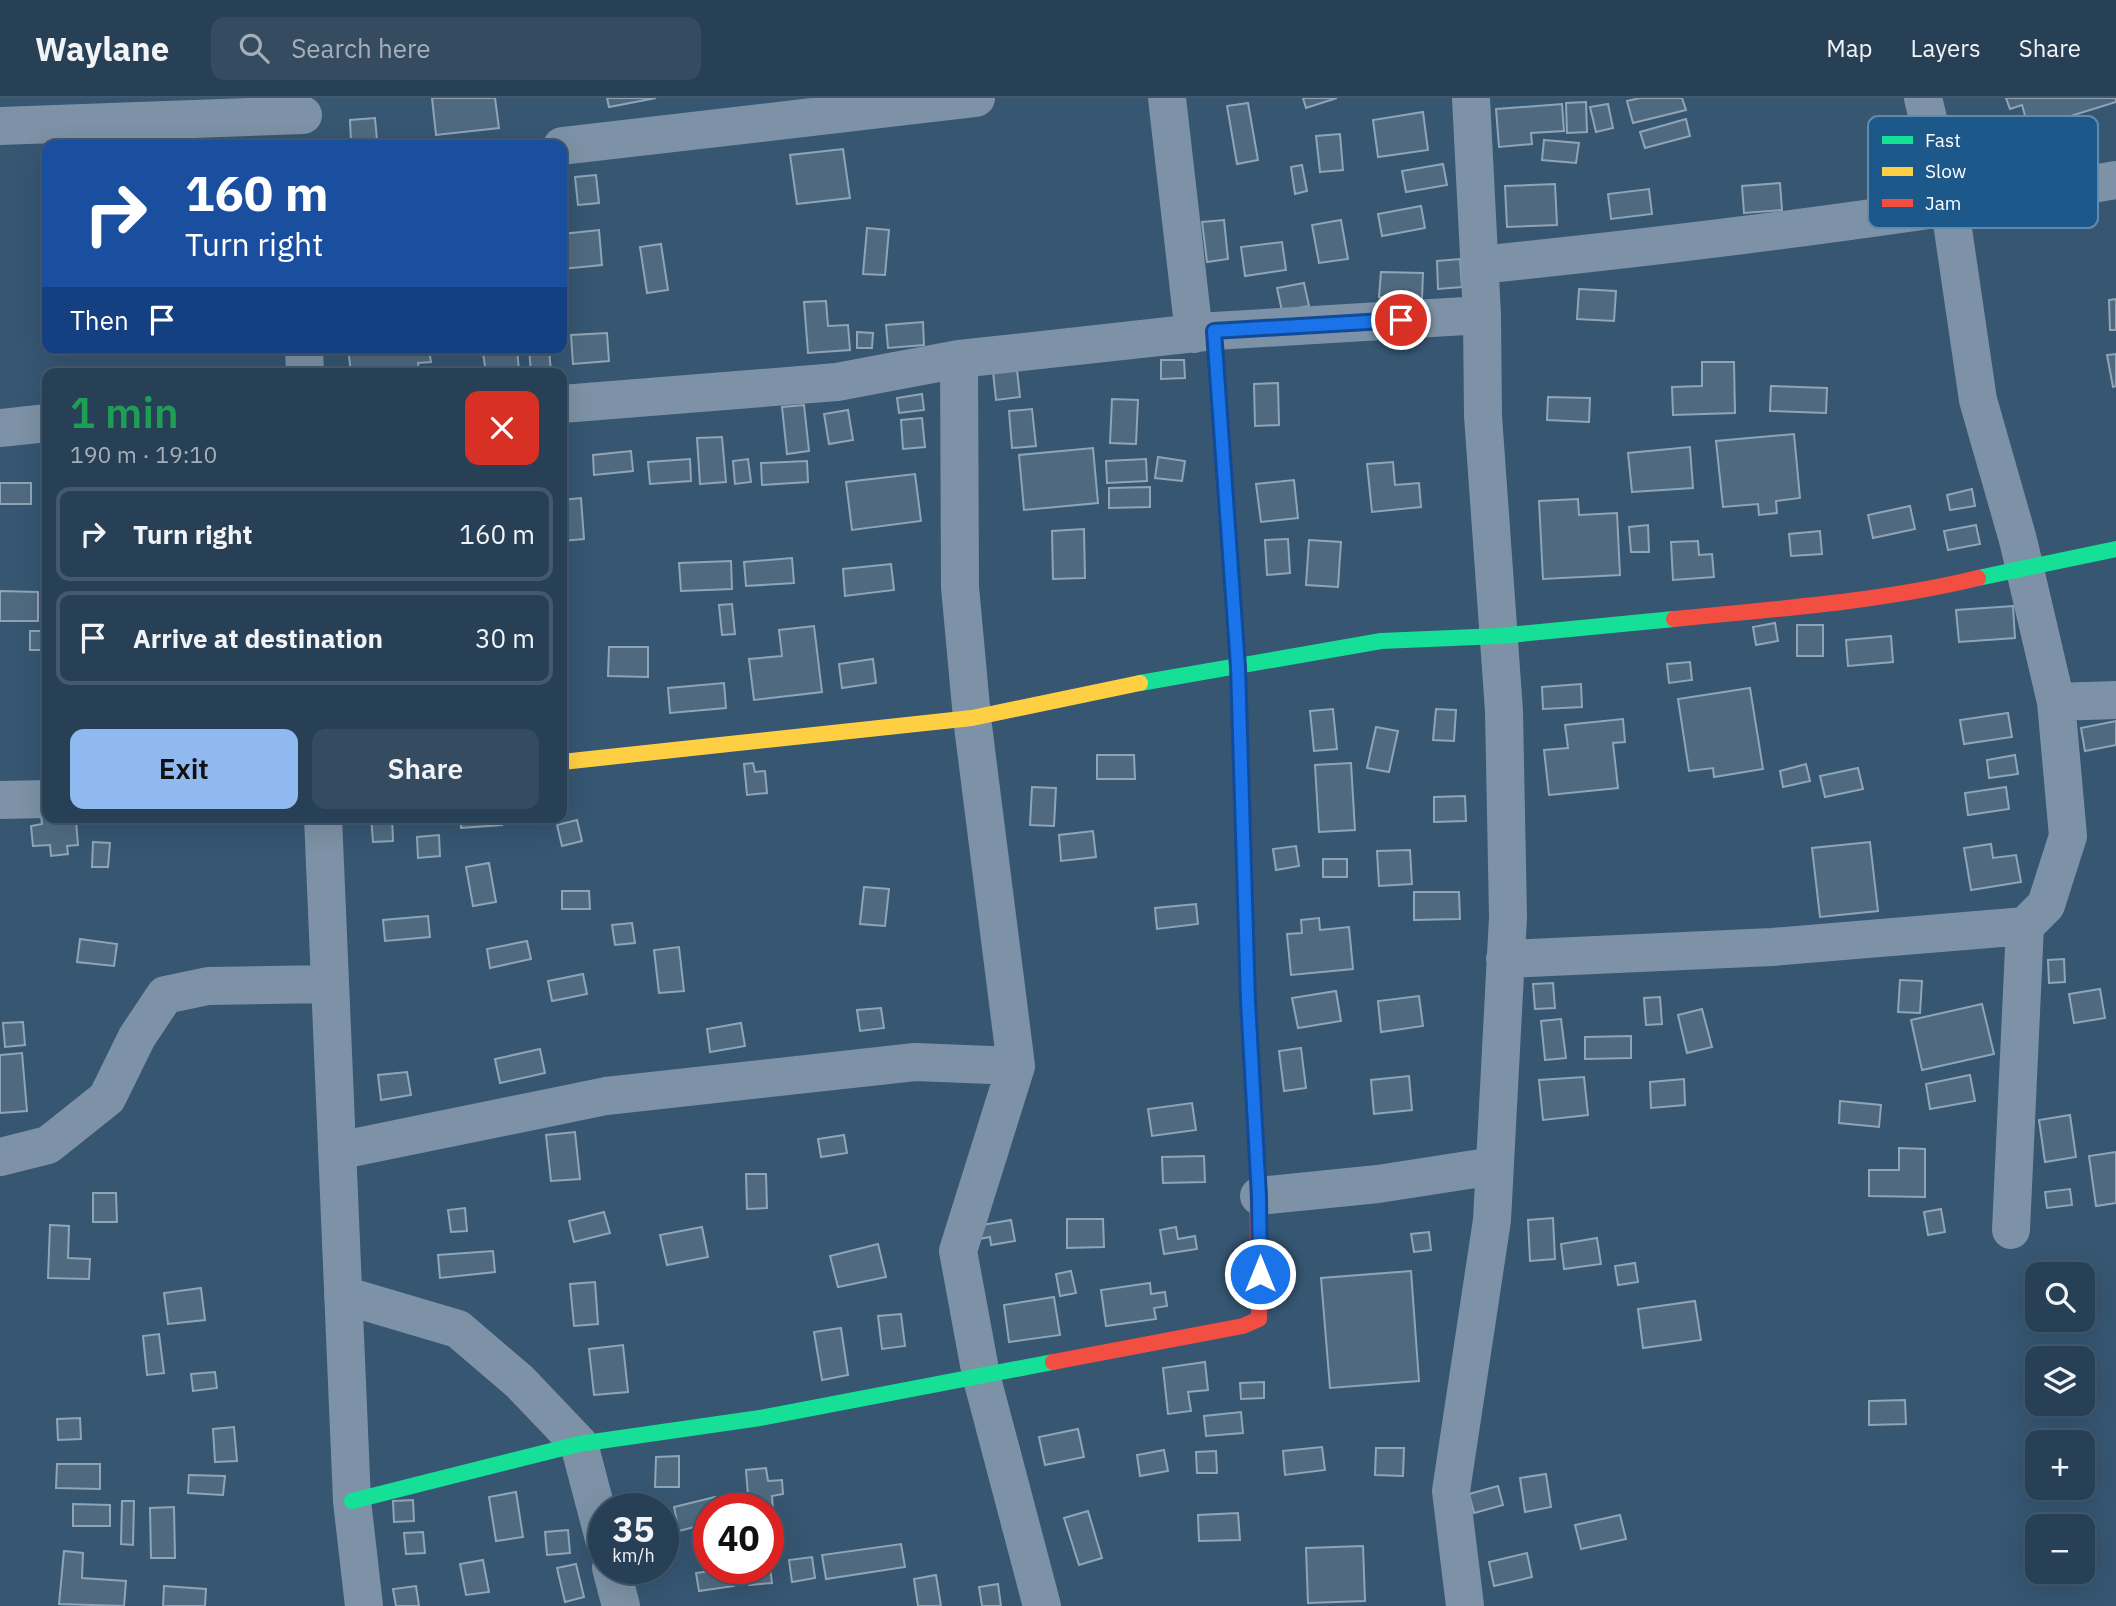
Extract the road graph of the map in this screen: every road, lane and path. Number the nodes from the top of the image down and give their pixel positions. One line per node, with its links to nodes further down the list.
1 (976, 98): 8 (street)
2 (1167, 98): 15 (street)
3 (1471, 98): 13 (street)
4 (1923, 98): 5 (street)
5 (1927, 116)
6 (303, 119): 7 (street)
7 (0, 126)
8 (567, 145)
9 (2116, 180): 10 (street)
10 (2098, 183)
11 (1868, 220): 13 (street)
12 (1953, 228): 21 (street)
13 (1480, 265): 14 (street)
14 (1482, 315): 15 (street); 22 (street)
15 (1204, 332): 16 (street); 23 (street)
16 (959, 359): 17 (street); 26 (street)
17 (567, 404)
18 (42, 424): 19 (street)
19 (0, 428)
20 (2116, 549): 21 (street)
21 (2024, 566): 22 (street); 25 (street)
22 (1499, 636): 23 (street); 32 (street)
23 (1238, 667): 26 (street); 38 (street)
24 (2116, 700): 25 (street)
25 (2056, 702): 31 (street)
26 (972, 718): 27 (street); 34 (street)
27 (567, 760)
28 (42, 799): 29 (street)
29 (0, 800)
30 (323, 823): 33 (street)
31 (2025, 926): 32 (street); 39 (street)
32 (1506, 959): 37 (street)
33 (330, 984): 35 (street); 36 (street)
34 (1016, 1066): 35 (street); 41 (street)
35 (337, 1151): 40 (street)
36 (0, 1157)
37 (1494, 1166): 38 (street); 49 (street)
38 (1259, 1196): 41 (street)
39 (2011, 1230)
40 (343, 1295): 42 (street); 44 (street)
41 (981, 1375): 42 (street); 48 (street)
42 (579, 1444): 43 (street); 44 (street)
43 (592, 1493)
44 (352, 1501): 46 (street)
45 (615, 1584): 47 (street)
46 (364, 1606)
47 (621, 1606)
48 (1042, 1606)
49 (1465, 1606)

